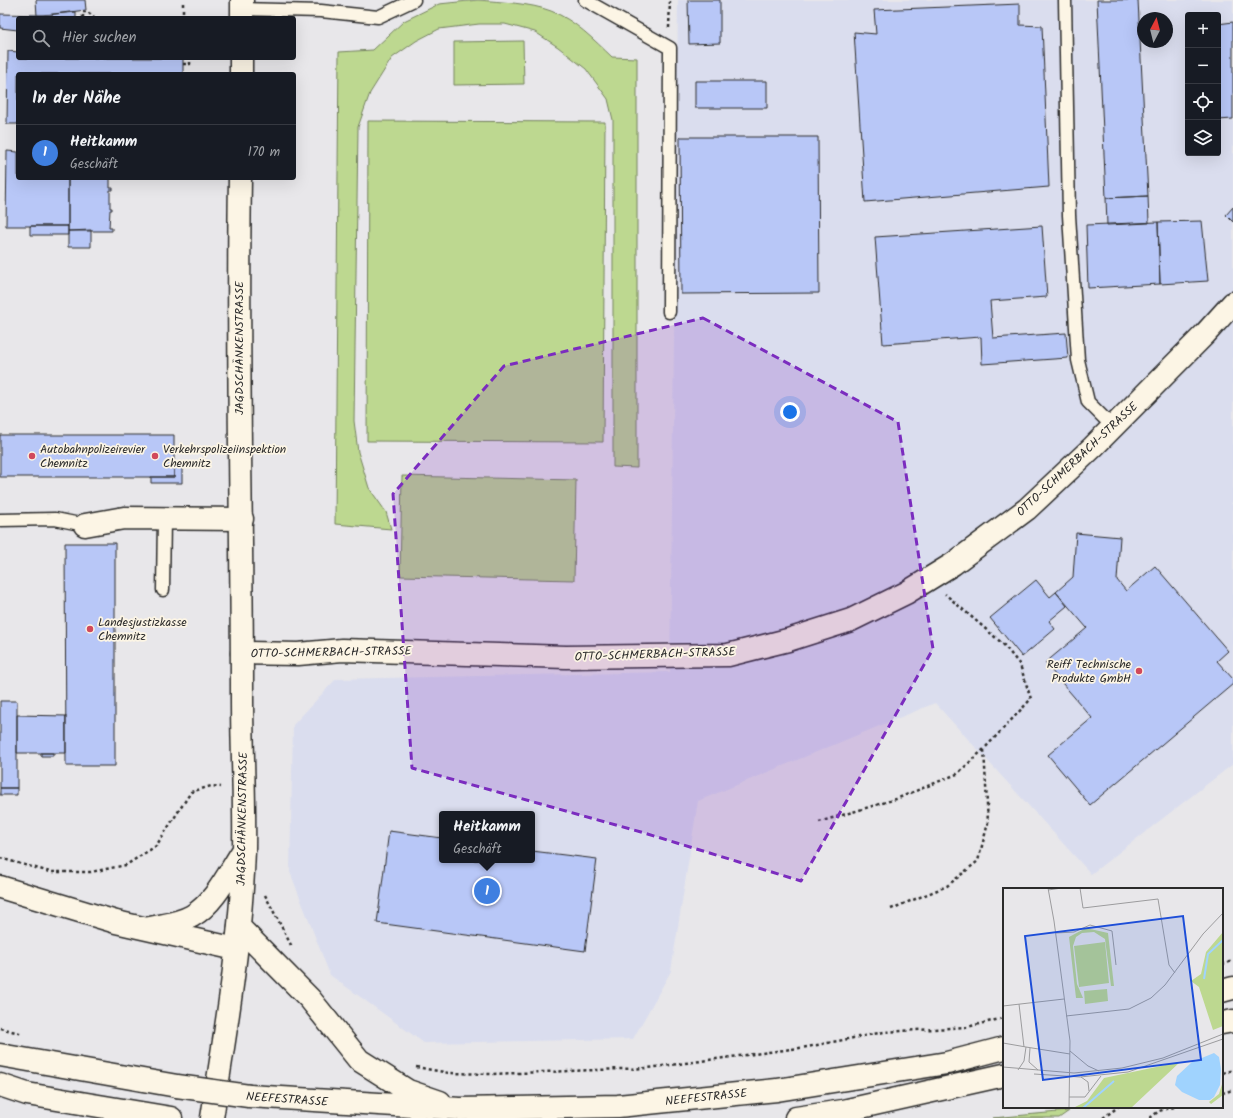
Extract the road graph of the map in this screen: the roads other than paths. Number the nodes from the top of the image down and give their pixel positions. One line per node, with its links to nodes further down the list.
1 (414, 0): 4 (lane)
2 (585, 0): 9 (lane)
3 (1065, 0): 10 (lane)
4 (242, 9)
5 (242, 60): 6 (main road)
6 (242, 72)
7 (240, 180): 12 (main road, JAGDSCHÄNKENSTRASSE)
8 (1233, 303): 10 (main road, OTTO-SCHMERBACH-STRASSE)
9 (669, 312)
10 (1113, 427): 16 (main road, OTTO-SCHMERBACH-STRASSE)
11 (164, 518): 12 (main road); 14 (main road); 15 (lane)
12 (242, 519): 16 (main road, JAGDSCHÄNKENSTRASSE)
13 (0, 520): 14 (lane)
14 (85, 525)
15 (163, 590)
16 (242, 653): 17 (main road, JAGDSCHÄNKENSTRASSE)
17 (244, 850): 19 (main road, JAGDSCHÄNKENSTRASSE); 20 (main road)
18 (0, 887): 20 (main road)
19 (239, 927): 21 (main road, JAGDSCHÄNKENSTRASSE); 30 (main road)
20 (146, 929): 21 (main road)
21 (236, 949): 32 (main road, JAGDSCHÄNKENSTRASSE)
22 (1233, 988): 23 (main road)
23 (1223, 991)
24 (1233, 1021): 25 (main road)
25 (1223, 1023)
26 (1003, 1048): 30 (main road, NEEFESTRASSE)
27 (3, 1055): 30 (main road, NEEFESTRASSE, bridge)
28 (1003, 1075): 33 (main road)
29 (0, 1085): 31 (main road)
30 (460, 1109)
31 (171, 1118)
32 (212, 1118)
33 (796, 1118)

